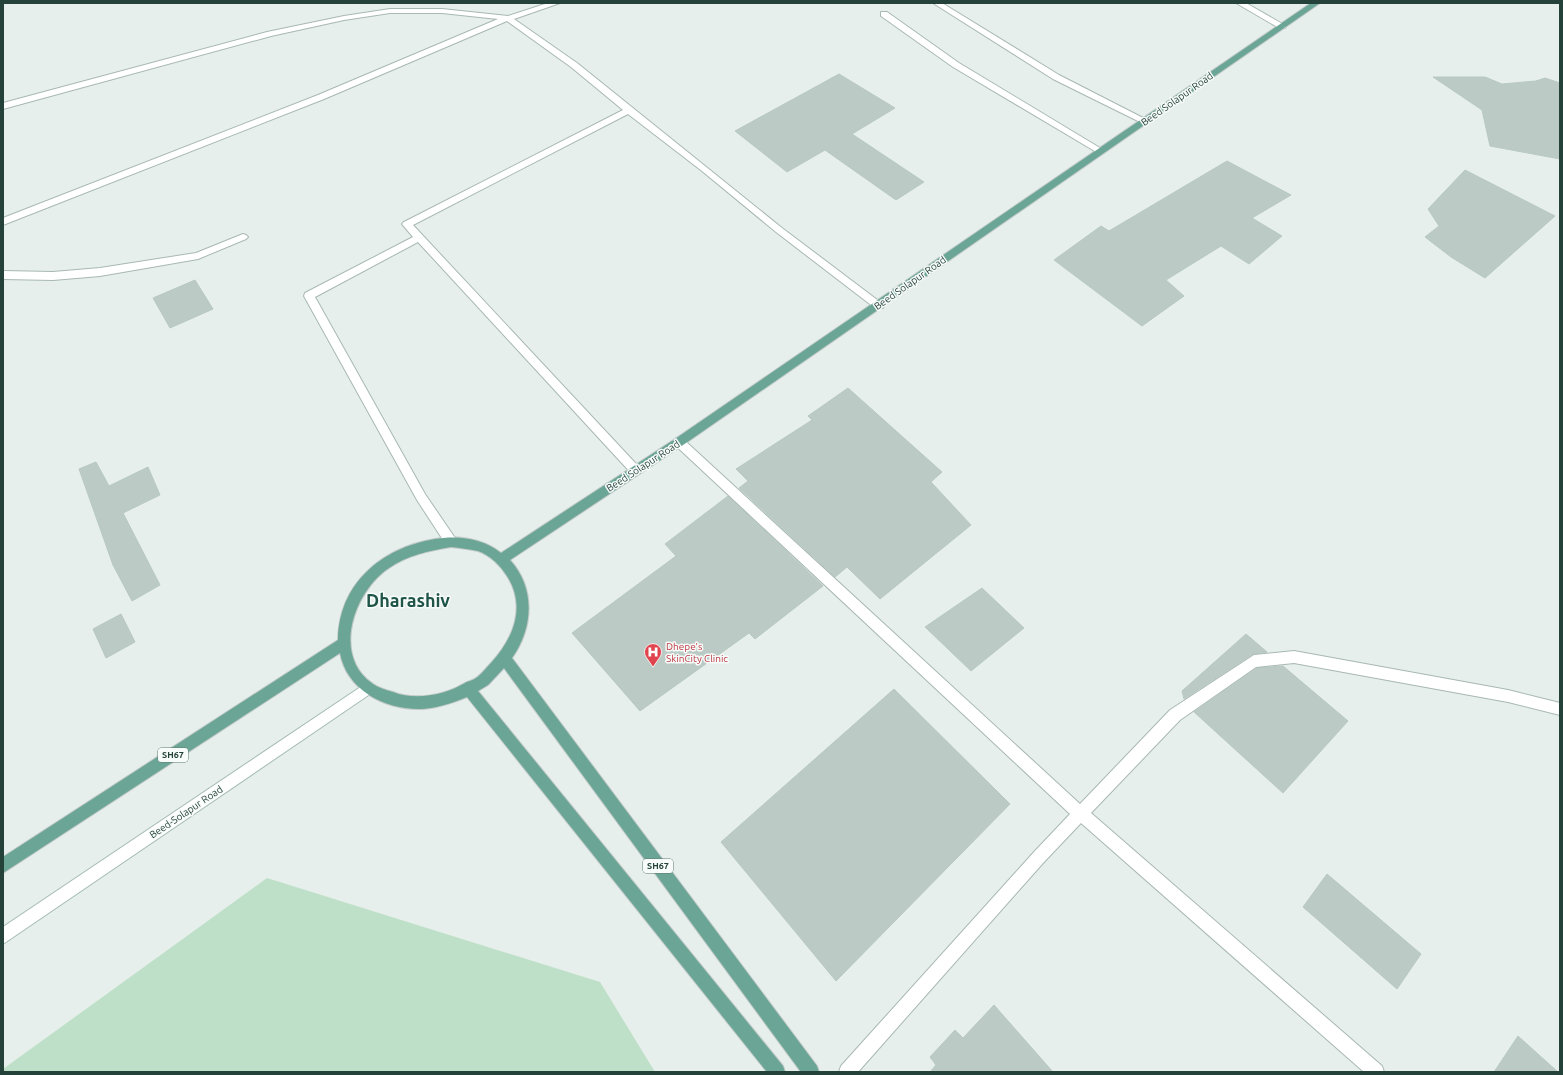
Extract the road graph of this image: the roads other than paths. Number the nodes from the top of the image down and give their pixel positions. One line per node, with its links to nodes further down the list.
1 (556, 3): 6 (street)
2 (937, 3): 10 (street)
3 (1240, 3): 7 (street)
4 (1316, 3): 7 (main road, Beed Solapur Road)
5 (884, 14): 11 (street)
6 (508, 18): 8 (street); 9 (street); 12 (street)
7 (1282, 26): 10 (main road, Beed Solapur Road)
8 (3, 106)
9 (629, 110): 14 (street); 16 (street)
10 (1145, 121): 11 (main road, Beed Solapur Road)
11 (1101, 151): 16 (main road, Beed Solapur Road)
12 (3, 222)
13 (243, 237): 15 (street)
14 (420, 237): 18 (street); 19 (street)
15 (3, 275)
16 (879, 304): 17 (main road, Beed Solapur Road)
17 (679, 442): 18 (main road, Beed Solapur Road); 26 (street)
18 (635, 470): 20 (main road, Beed Solapur Road)
19 (451, 542): 20 (main road); 21 (main road)
20 (502, 559): 22 (main road)
21 (343, 644): 23 (main road); 27 (main road, SH67)
22 (505, 659): 24 (main road); 30 (main road, SH67)
23 (368, 688): 24 (main road); 28 (street, Beed-Solapur Road)
24 (468, 688): 29 (main road)
25 (1560, 709): 26 (street)
26 (1081, 814): 31 (street); 32 (street)
27 (3, 866)
28 (3, 936)
29 (777, 1072)
30 (811, 1072)
31 (847, 1072)
32 (1376, 1072)

